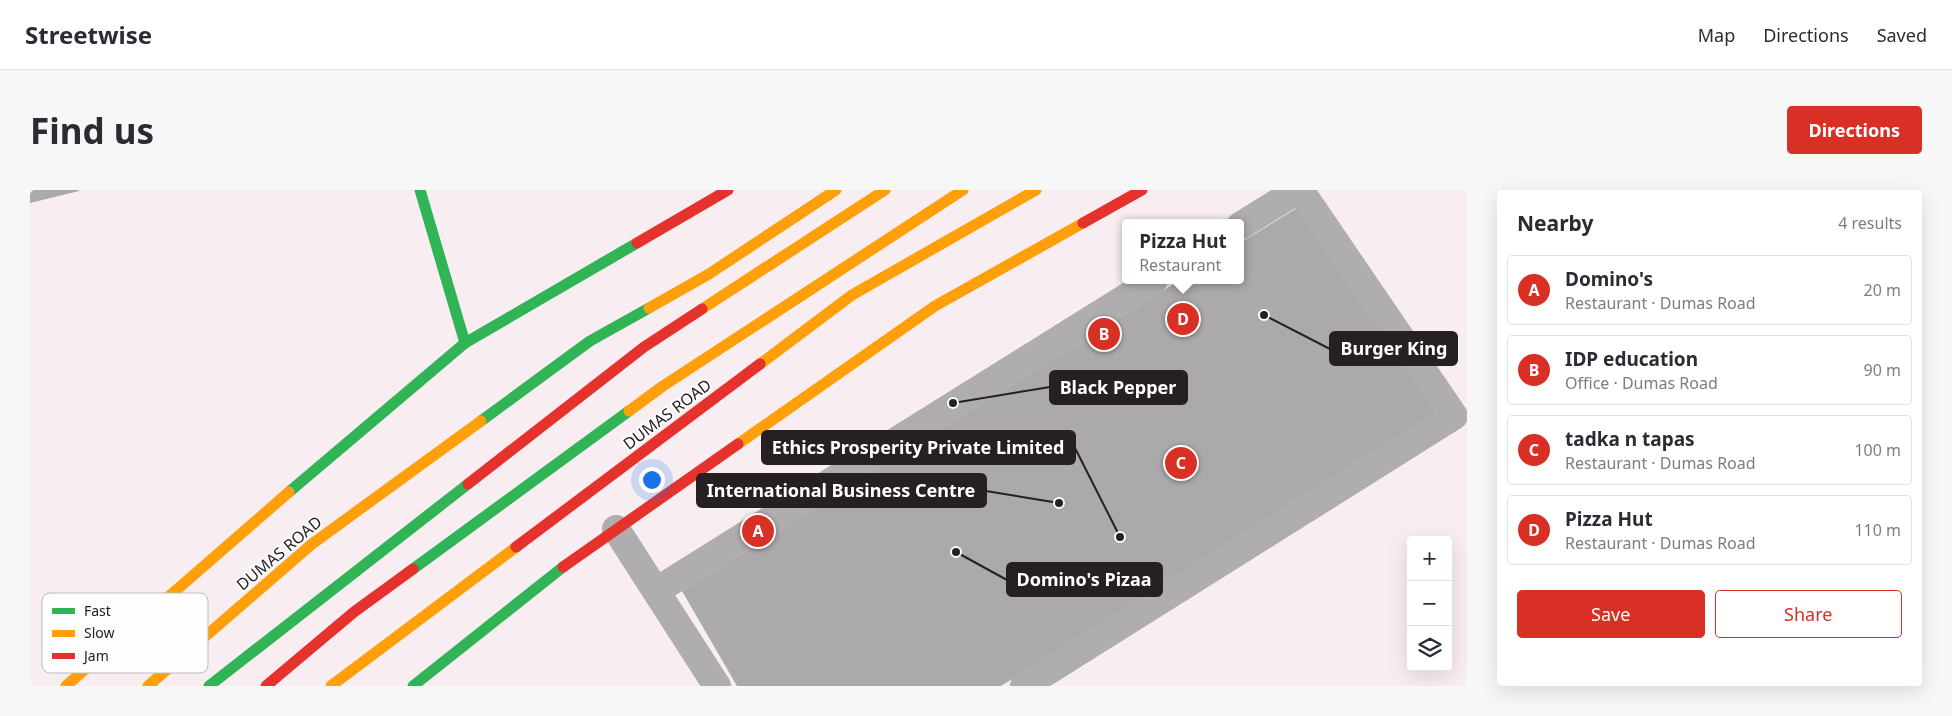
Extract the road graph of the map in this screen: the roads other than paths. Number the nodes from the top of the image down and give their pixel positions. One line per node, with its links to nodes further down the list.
1 (420, 190): 11 (main road)
2 (728, 190): 11 (main road)
3 (836, 190): 15 (main road, DUMAS ROAD)
4 (886, 190): 20 (main road)
5 (963, 190): 21 (main road)
6 (1036, 190): 22 (main road, DUMAS ROAD)
7 (1142, 190): 12 (main road)
8 (1299, 190): 9 (street); 25 (street)
9 (1244, 224)
10 (1148, 284): 13 (street)
11 (465, 343): 14 (main road)
12 (616, 529): 13 (street); 23 (main road)
13 (656, 591): 24 (street)
14 (172, 593)
15 (208, 634)
16 (81, 673): 18 (main road)
17 (163, 673): 19 (main road, DUMAS ROAD)
18 (66, 686)
19 (148, 686)
20 (209, 686)
21 (266, 686)
22 (331, 686)
23 (413, 686)
24 (717, 686)
25 (1024, 686)

